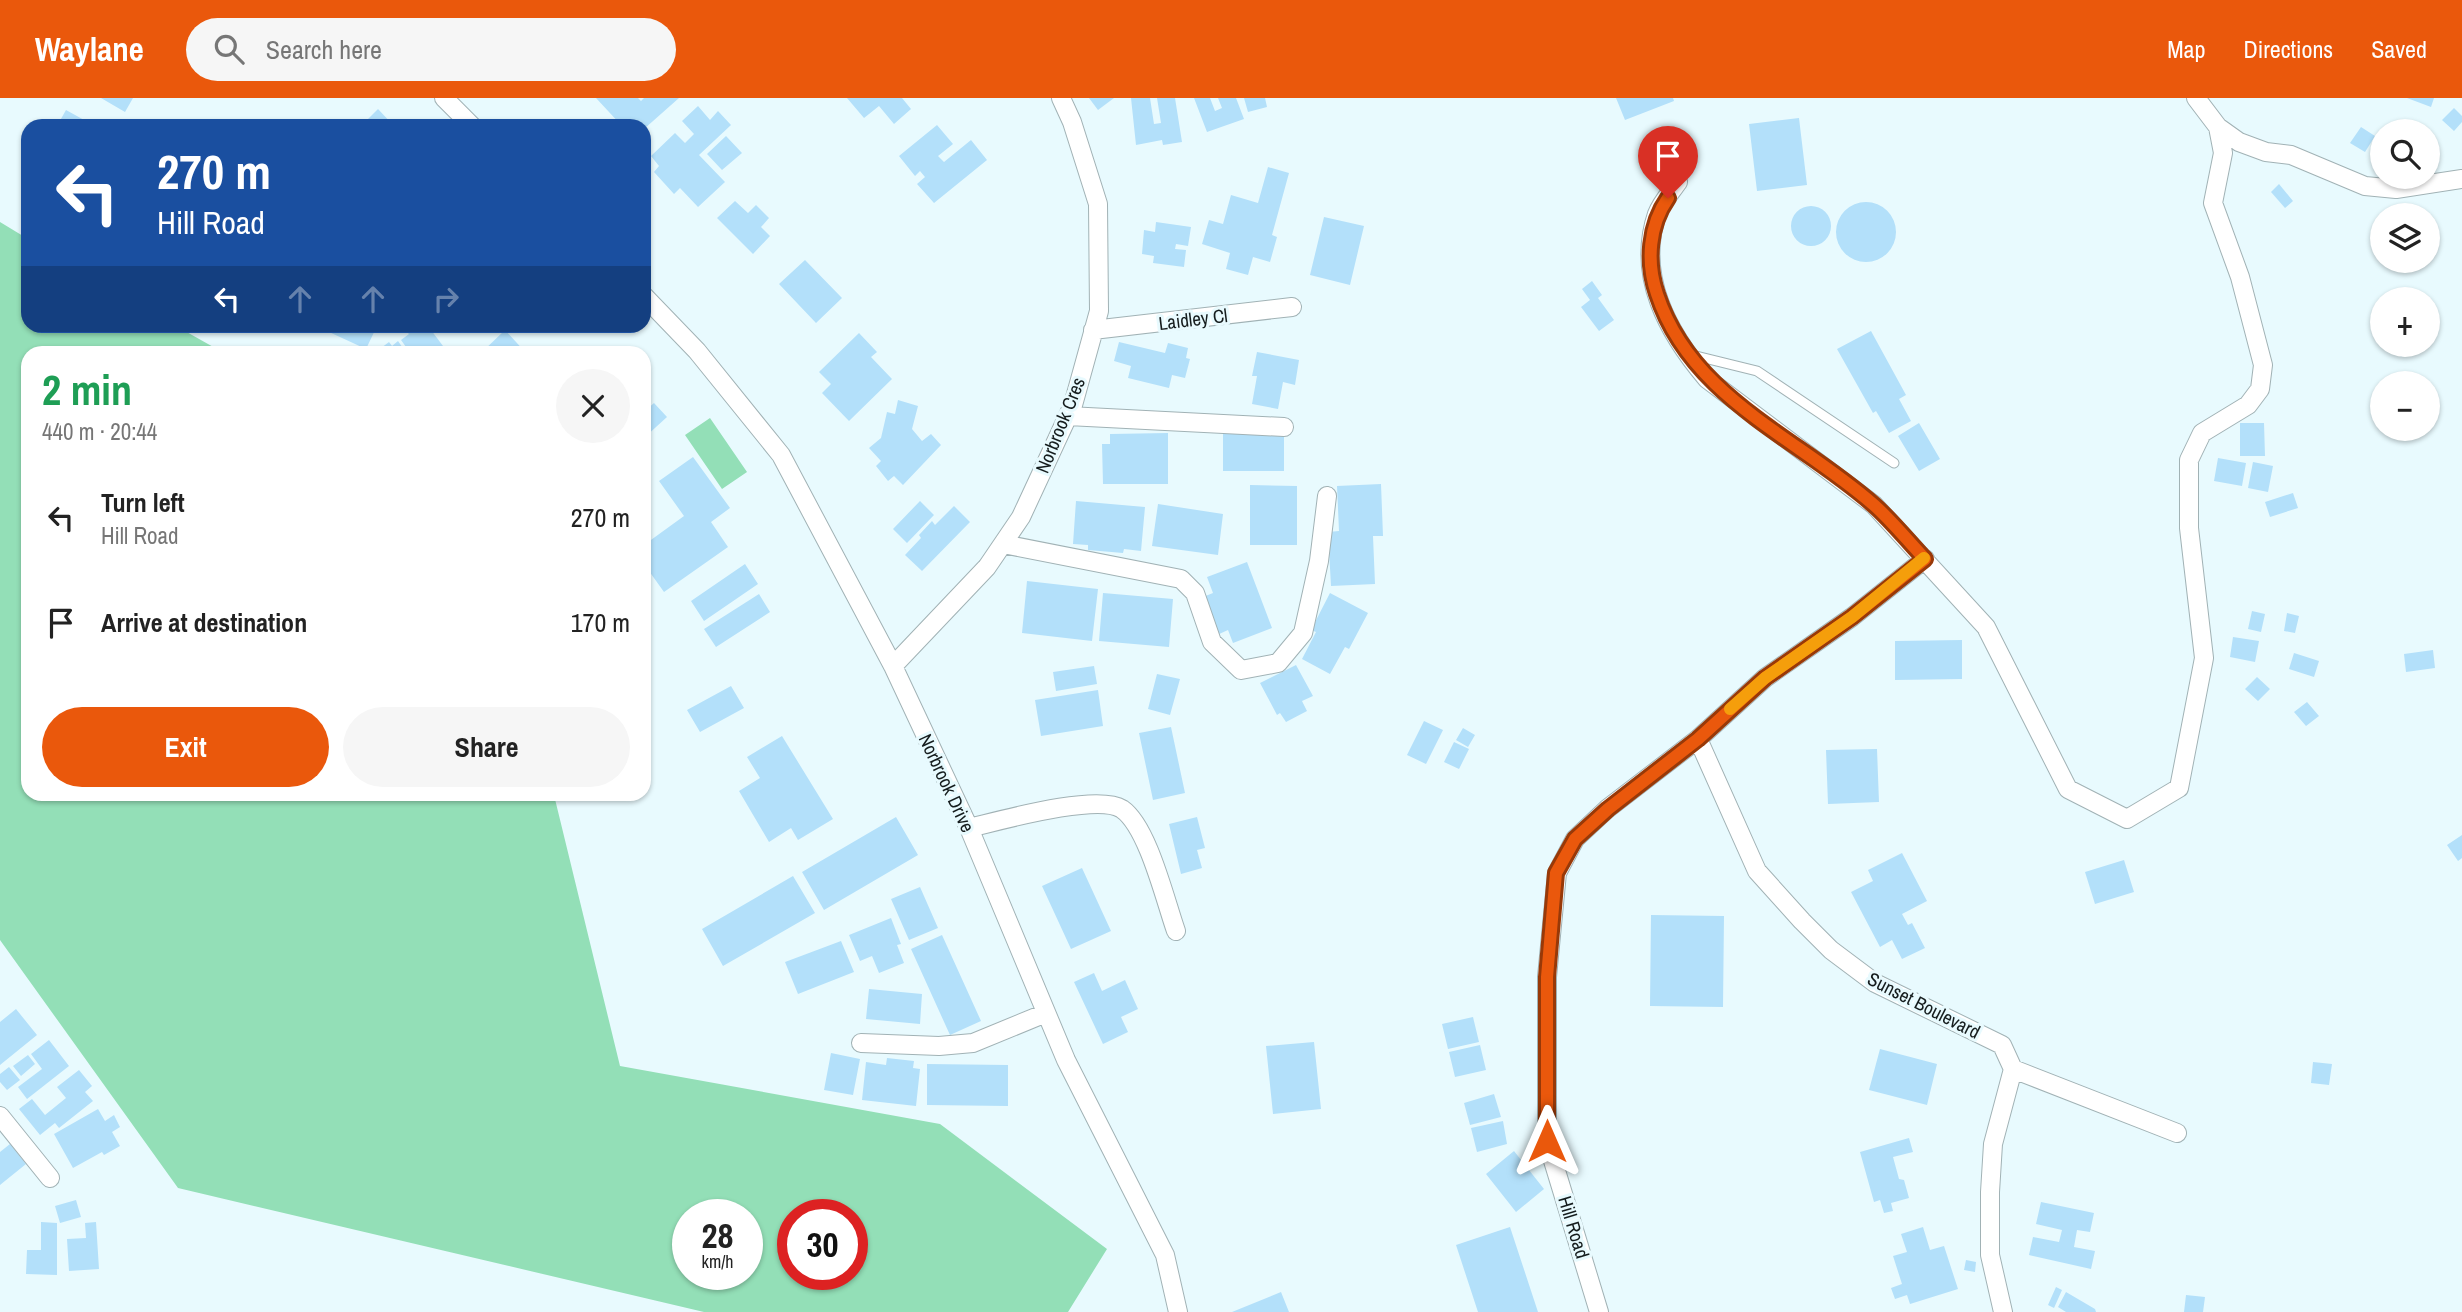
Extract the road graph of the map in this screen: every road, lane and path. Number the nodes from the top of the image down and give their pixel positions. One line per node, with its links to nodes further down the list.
1 (444, 98): 4 (street)
2 (1061, 98): 10 (street, Norbrook Cres)
3 (2196, 98): 5 (street)
4 (465, 119)
5 (2218, 127): 6 (street); 17 (street)
6 (2462, 179)
7 (1678, 183): 11 (street)
8 (651, 303): 18 (street, Norbrook Drive)
9 (1292, 307): 10 (street, Laidley Cl)
10 (1094, 330): 12 (street, Norbrook Cres)
11 (1686, 354): 14 (lane); 17 (street)
12 (1068, 416): 13 (street); 16 (street, Norbrook Cres)
13 (1284, 427)
14 (1894, 463)
15 (1327, 496): 16 (street)
16 (1003, 544): 18 (street, Norbrook Cres)
17 (1925, 559): 19 (street, Hill Road)
18 (893, 666): 20 (street, Norbrook Drive)
19 (1698, 739): 24 (street, Sunset Boulevard); 29 (street, Hill Road)
20 (969, 828): 21 (street); 22 (street, Norbrook Drive)
21 (1176, 931)
22 (1046, 1013): 23 (street); 28 (street, Norbrook Drive)
23 (861, 1043)
24 (2013, 1069): 26 (street); 30 (street)
25 (0, 1116): 27 (street)
26 (2177, 1133)
27 (50, 1178)
28 (1178, 1312)
29 (1599, 1312)
30 (2003, 1312)

